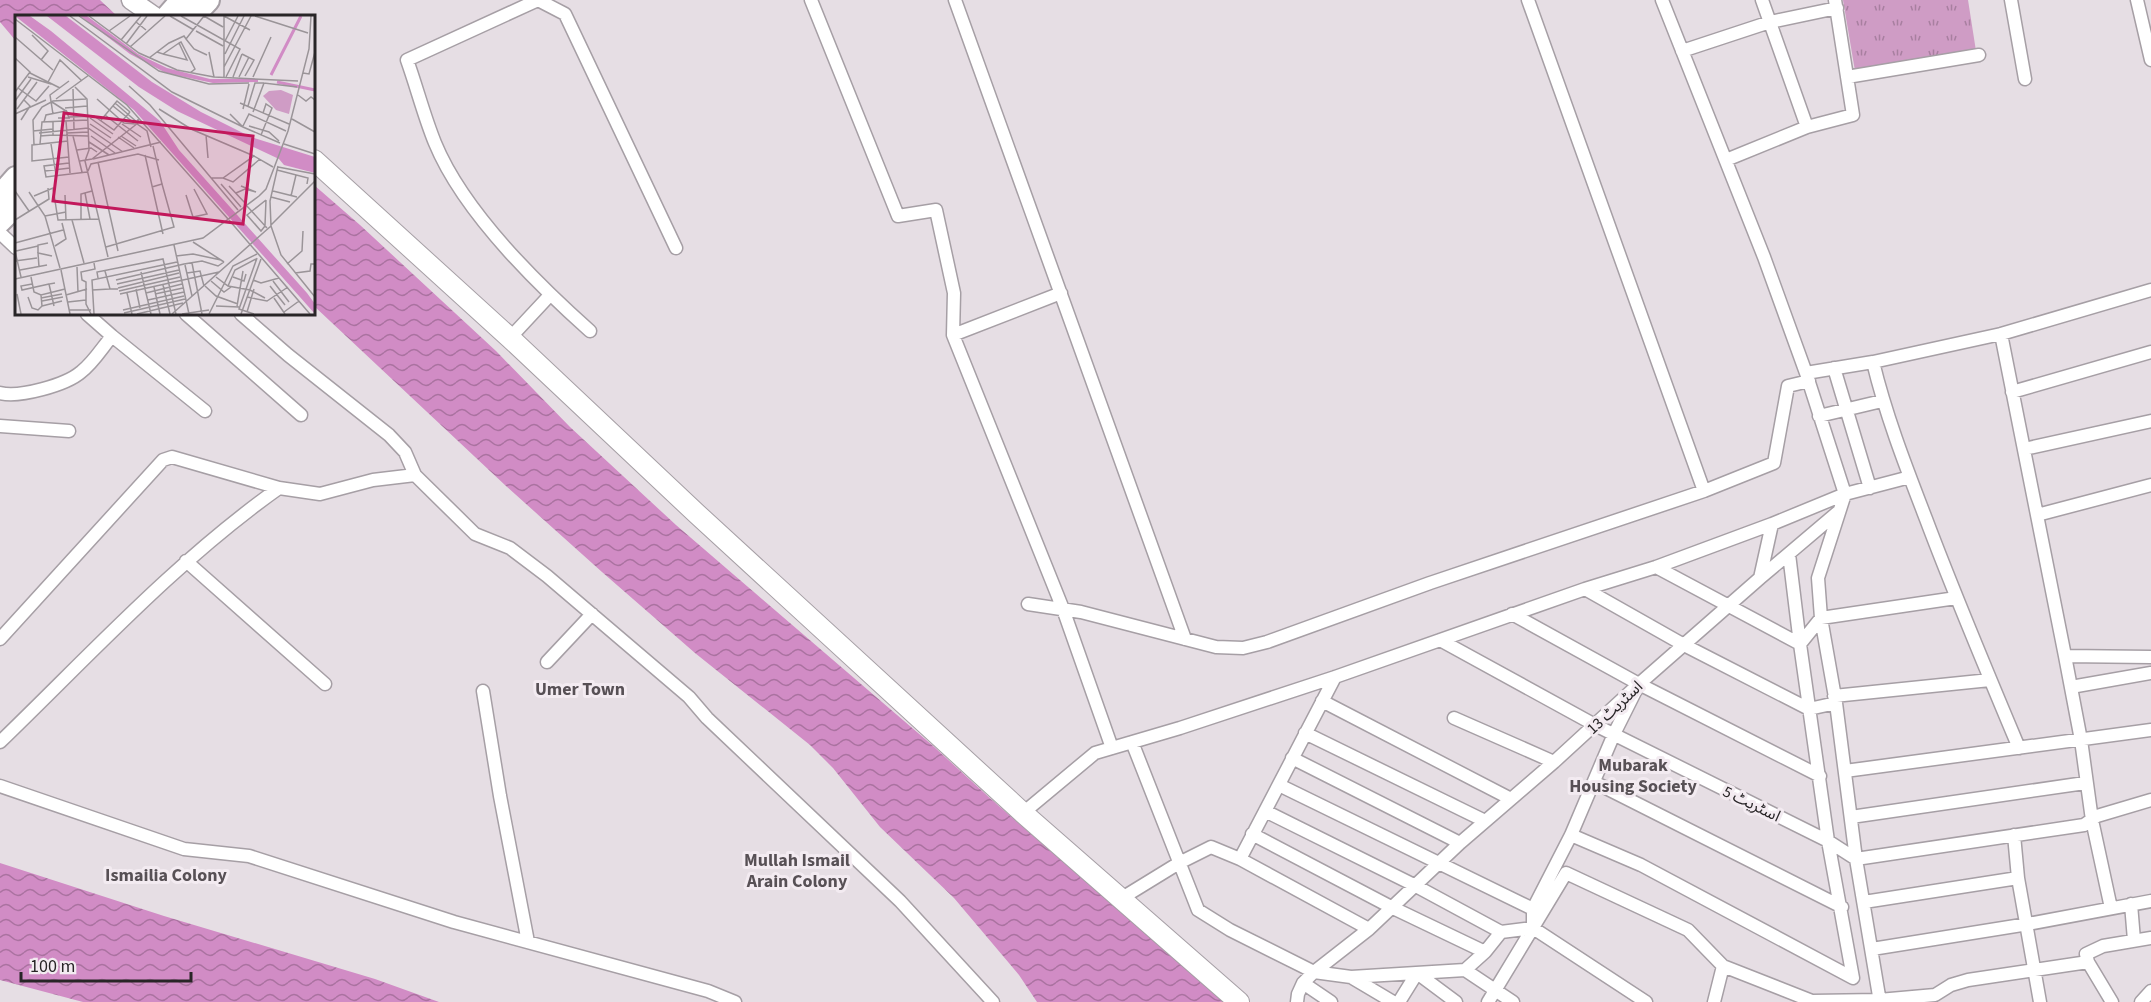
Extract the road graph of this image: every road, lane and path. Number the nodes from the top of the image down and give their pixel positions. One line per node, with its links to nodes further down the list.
1 (131, 0): 12 (street)
2 (183, 0): 13 (highway)
3 (207, 0): 14 (highway)
4 (811, 0): 39 (street)
5 (955, 0): 32 (street)
6 (1528, 0): 62 (street)
7 (1662, 0): 16 (street)
8 (1762, 0): 15 (street)
9 (2011, 0): 20 (street)
10 (2137, 0): 18 (street)
11 (1836, 4): 15 (street); 19 (street)
12 (153, 15)
13 (169, 15)
14 (194, 15)
15 (1770, 22): 16 (street); 21 (street)
16 (1682, 51): 22 (street)
17 (1979, 55): 19 (street)
18 (2151, 60)
19 (1847, 77): 21 (street)
20 (2025, 79)
21 (1807, 127): 22 (street)
22 (1726, 160): 45 (street)
23 (315, 161): 41 (main road)
24 (15, 179): 25 (highway)
25 (0, 196)
26 (15, 206): 27 (highway)
27 (0, 221)
28 (0, 232): 29 (street)
29 (15, 247)
30 (676, 248): 33 (street)
31 (2151, 290): 38 (street)
32 (1061, 293): 39 (street); 80 (street)
33 (550, 295): 37 (street); 41 (street)
34 (88, 315): 40 (street)
35 (187, 315): 51 (street)
36 (242, 315): 57 (street)
37 (590, 331)
38 (2001, 334): 43 (street); 46 (street)
39 (953, 335): 75 (street)
40 (112, 336): 47 (street); 49 (street)
41 (510, 338): 118 (main road)
42 (2151, 352): 46 (street)
43 (1873, 362): 44 (street); 48 (street)
44 (1834, 368): 45 (street); 50 (street)
45 (1807, 377): 52 (street); 62 (street)
46 (2012, 392): 56 (street)
47 (0, 393)
48 (1882, 401): 50 (street); 58 (street)
49 (205, 411)
50 (1846, 411): 52 (street); 61 (street)
51 (301, 415)
52 (1819, 416): 63 (street)
53 (2151, 421): 56 (street)
54 (0, 426): 55 (street)
55 (69, 430)
56 (2024, 449): 65 (street)
57 (415, 475): 60 (street); 76 (street)
58 (1910, 477): 61 (street); 72 (street)
59 (2151, 485): 65 (street)
60 (279, 488): 68 (street); 79 (street)
61 (1870, 488): 63 (street)
62 (1704, 491): 80 (street)
63 (1845, 494): 64 (street); 66 (street)
64 (1839, 511): 67 (street, اسٹریٹ 13); 78 (street)
65 (2037, 515): 84 (street)
66 (1772, 524): 69 (street); 70 (street)
67 (1790, 554): 70 (street, اسٹریٹ 13); 82 (street)
68 (186, 561): 90 (street); 103 (street)
69 (1656, 567): 71 (street); 74 (street)
70 (1760, 578): 74 (street, اسٹریٹ 13)
71 (1585, 589): 77 (street); 83 (street)
72 (1956, 598): 78 (street); 89 (street)
73 (1028, 604): 75 (street)
74 (1726, 606): 82 (street); 83 (street, اسٹریٹ 13)
75 (1063, 609): 80 (street); 105 (street)
76 (592, 614): 86 (street); 162 (street)
77 (1512, 614): 81 (street); 91 (street)
78 (1821, 618): 82 (street); 94 (street)
79 (0, 639)
80 (1185, 639)
81 (1440, 640): 88 (street); 98 (street, اسٹریٹ 5)
82 (1800, 644): 96 (street)
83 (1684, 645): 91 (street, اسٹریٹ 13); 96 (street)
84 (2065, 656): 85 (street); 92 (street)
85 (2151, 657)
86 (547, 662)
87 (2151, 673): 92 (street)
88 (1335, 677): 95 (street); 104 (street)
89 (1990, 680): 94 (street); 106 (street)
90 (325, 684)
91 (1639, 684): 98 (street, اسٹریٹ 13); 101 (street); 110 (street)
92 (2071, 687): 102 (street)
93 (483, 691): 147 (street)
94 (1835, 700): 96 (street); 109 (street)
95 (1322, 701): 100 (street); 115 (street)
96 (1809, 709): 110 (street)
97 (1454, 718): 108 (street)
98 (1595, 725): 101 (street, اسٹریٹ 5); 108 (street, اسٹریٹ 13)
99 (2151, 730): 102 (street)
100 (1305, 733): 107 (street); 121 (street)
101 (1614, 734): 111 (street); 125 (street, اسٹریٹ 5)
102 (2081, 740): 106 (street); 112 (street)
103 (0, 742)
104 (1132, 742): 105 (street); 129 (street)
105 (1112, 748): 118 (street)
106 (2019, 748): 109 (street)
107 (1292, 758): 113 (street); 126 (street)
108 (1554, 762): 115 (street, اسٹریٹ 13)
109 (1845, 771): 119 (street)
110 (1820, 776): 125 (street)
111 (1594, 782): 123 (street); 138 (street)
112 (2085, 783): 119 (street); 120 (street)
113 (1279, 785): 117 (street); 130 (street)
114 (0, 786): 147 (street)
115 (1511, 798): 121 (street, اسٹریٹ 13)
116 (2151, 800): 120 (street)
117 (1265, 811): 122 (street); 132 (street)
118 (1023, 813): 133 (main road)
119 (1851, 817): 128 (street)
120 (2092, 820): 124 (street); 139 (street)
121 (1485, 821): 126 (street, اسٹریٹ 13)
122 (1252, 834): 127 (street); 137 (street)
123 (1571, 834): 138 (street); 140 (street)
124 (2014, 836): 128 (street); 131 (street)
125 (1828, 841): 128 (street, اسٹریٹ 5); 138 (street)
126 (1460, 843): 130 (street, اسٹریٹ 13)
127 (1240, 859): 129 (street); 143 (street)
128 (1856, 859): 135 (street)
129 (1179, 863): 133 (street); 154 (street)
130 (1438, 863): 132 (street, اسٹریٹ 13); 140 (street)
131 (2018, 878): 135 (street); 141 (street)
132 (1414, 885): 137 (street, اسٹریٹ 13); 144 (street)
133 (1122, 898): 163 (main road)
134 (2151, 901): 136 (street)
135 (1864, 902): 148 (street)
136 (2131, 904): 139 (street); 146 (street)
137 (1391, 907): 143 (street, اسٹریٹ 13); 149 (street)
138 (1842, 907)
139 (2111, 908): 141 (street)
140 (1533, 909): 142 (street)
141 (2028, 924): 148 (street); 153 (street)
142 (1533, 928): 144 (street); 151 (street); 158 (street); 171 (street)
143 (1369, 929): 154 (street, اسٹریٹ 13)
144 (1501, 932): 149 (street)
145 (2151, 938): 146 (street)
146 (2134, 940): 150 (street)
147 (528, 942): 161 (street)
148 (1872, 949): 160 (street)
149 (1485, 952): 152 (street)
150 (2088, 962): 153 (street); 173 (street)
151 (1723, 966): 159 (street); 160 (street)
152 (1465, 970): 155 (street); 158 (street)
153 (2035, 970): 160 (street); 172 (street)
154 (1314, 972): 156 (street); 157 (street, اسٹریٹ 13)
155 (1417, 973): 156 (street); 167 (street); 168 (street)
156 (1351, 977): 166 (street)
157 (1303, 983): 164 (street); 165 (street)
158 (1495, 991): 169 (street); 170 (street)
159 (1716, 1001)
160 (1879, 1001)
161 (735, 1002)
162 (993, 1002)
163 (1239, 1002)
164 (1298, 1002)
165 (1331, 1002)
166 (1393, 1002)
167 (1399, 1002)
168 (1456, 1002)
169 (1488, 1002)
170 (1513, 1002)
171 (1646, 1002)
172 (2040, 1002)
173 (2112, 1002)

